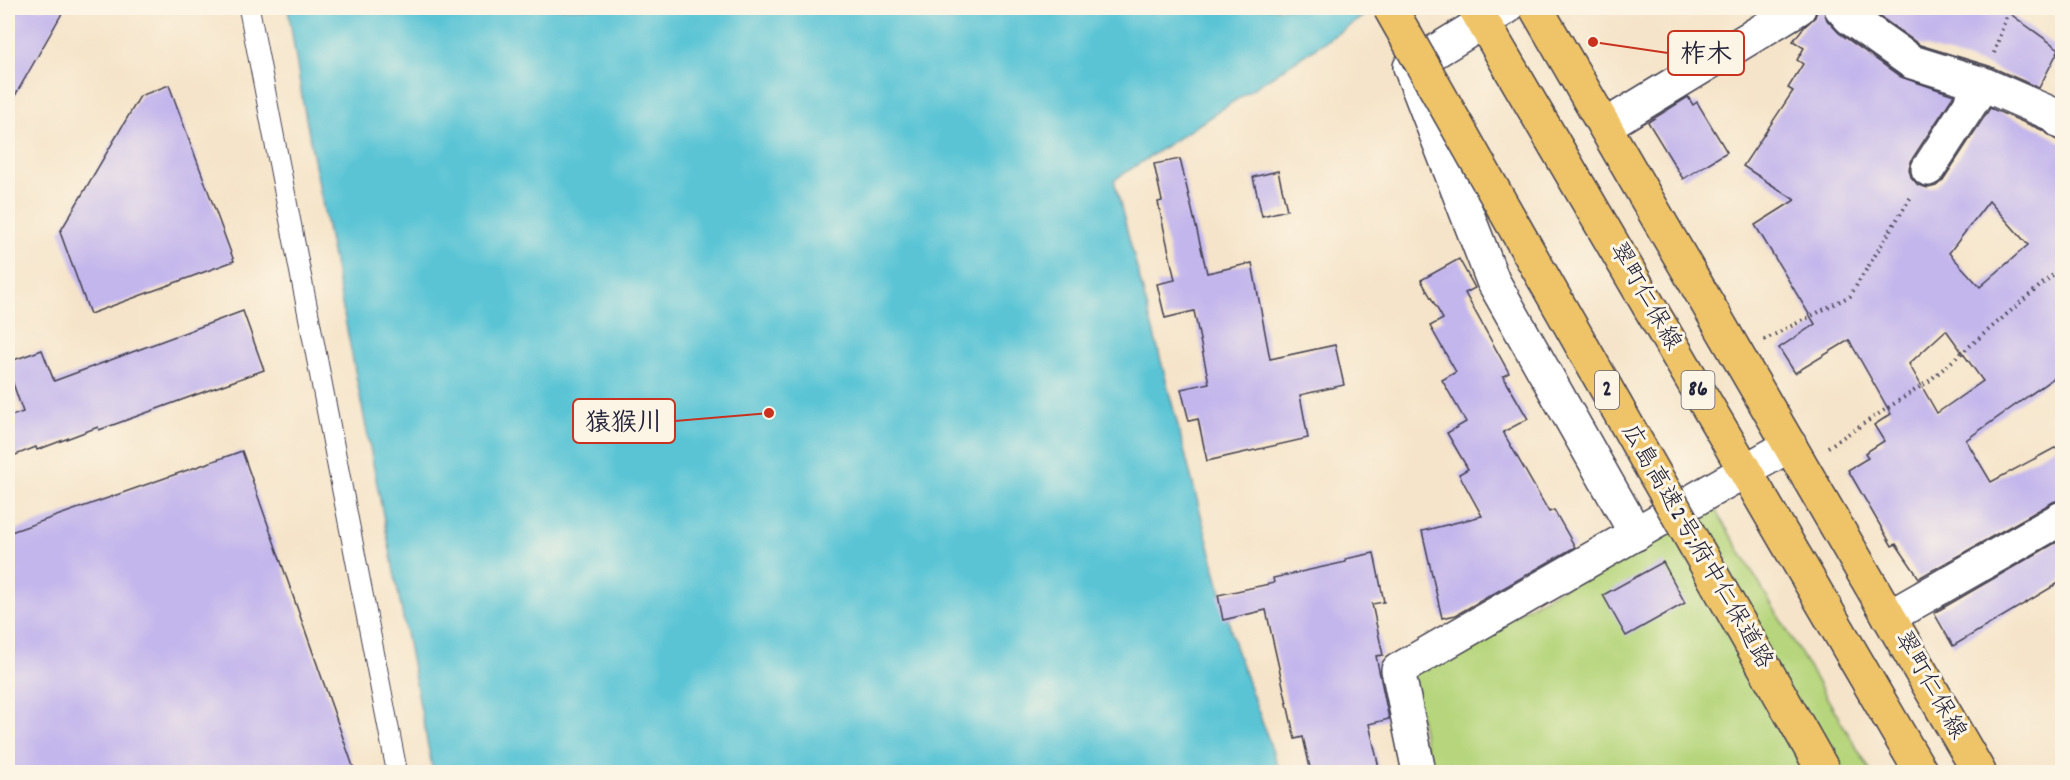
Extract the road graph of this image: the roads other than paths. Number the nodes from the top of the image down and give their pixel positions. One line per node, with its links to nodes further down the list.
1 (249, 8): 16 (lane)
2 (1390, 8): 18 (main road, 広島高速2号;府中仁保道路 / 2, bridge)
3 (1536, 8): 9 (main road, 翠町仁保線 / 86)
4 (1799, 8): 9 (street)
5 (1841, 8): 7 (street)
6 (1488, 12): 12 (main road, 翠町仁保線 / 86); 14 (street)
7 (1983, 84): 8 (street); 10 (street)
8 (2062, 123)
9 (1605, 126): 11 (main road, 翠町仁保線 / 86)
10 (1929, 169)
11 (1790, 445): 12 (street); 15 (main road, 翠町仁保線 / 86)
12 (1745, 471): 14 (street); 19 (main road, 翠町仁保線 / 86)
13 (2062, 518): 15 (street)
14 (1636, 534): 17 (street)
15 (1889, 617): 20 (main road, 翠町仁保線 / 86)
16 (397, 772)
17 (1419, 772)
18 (1824, 772)
19 (1921, 772)
20 (1979, 772)

